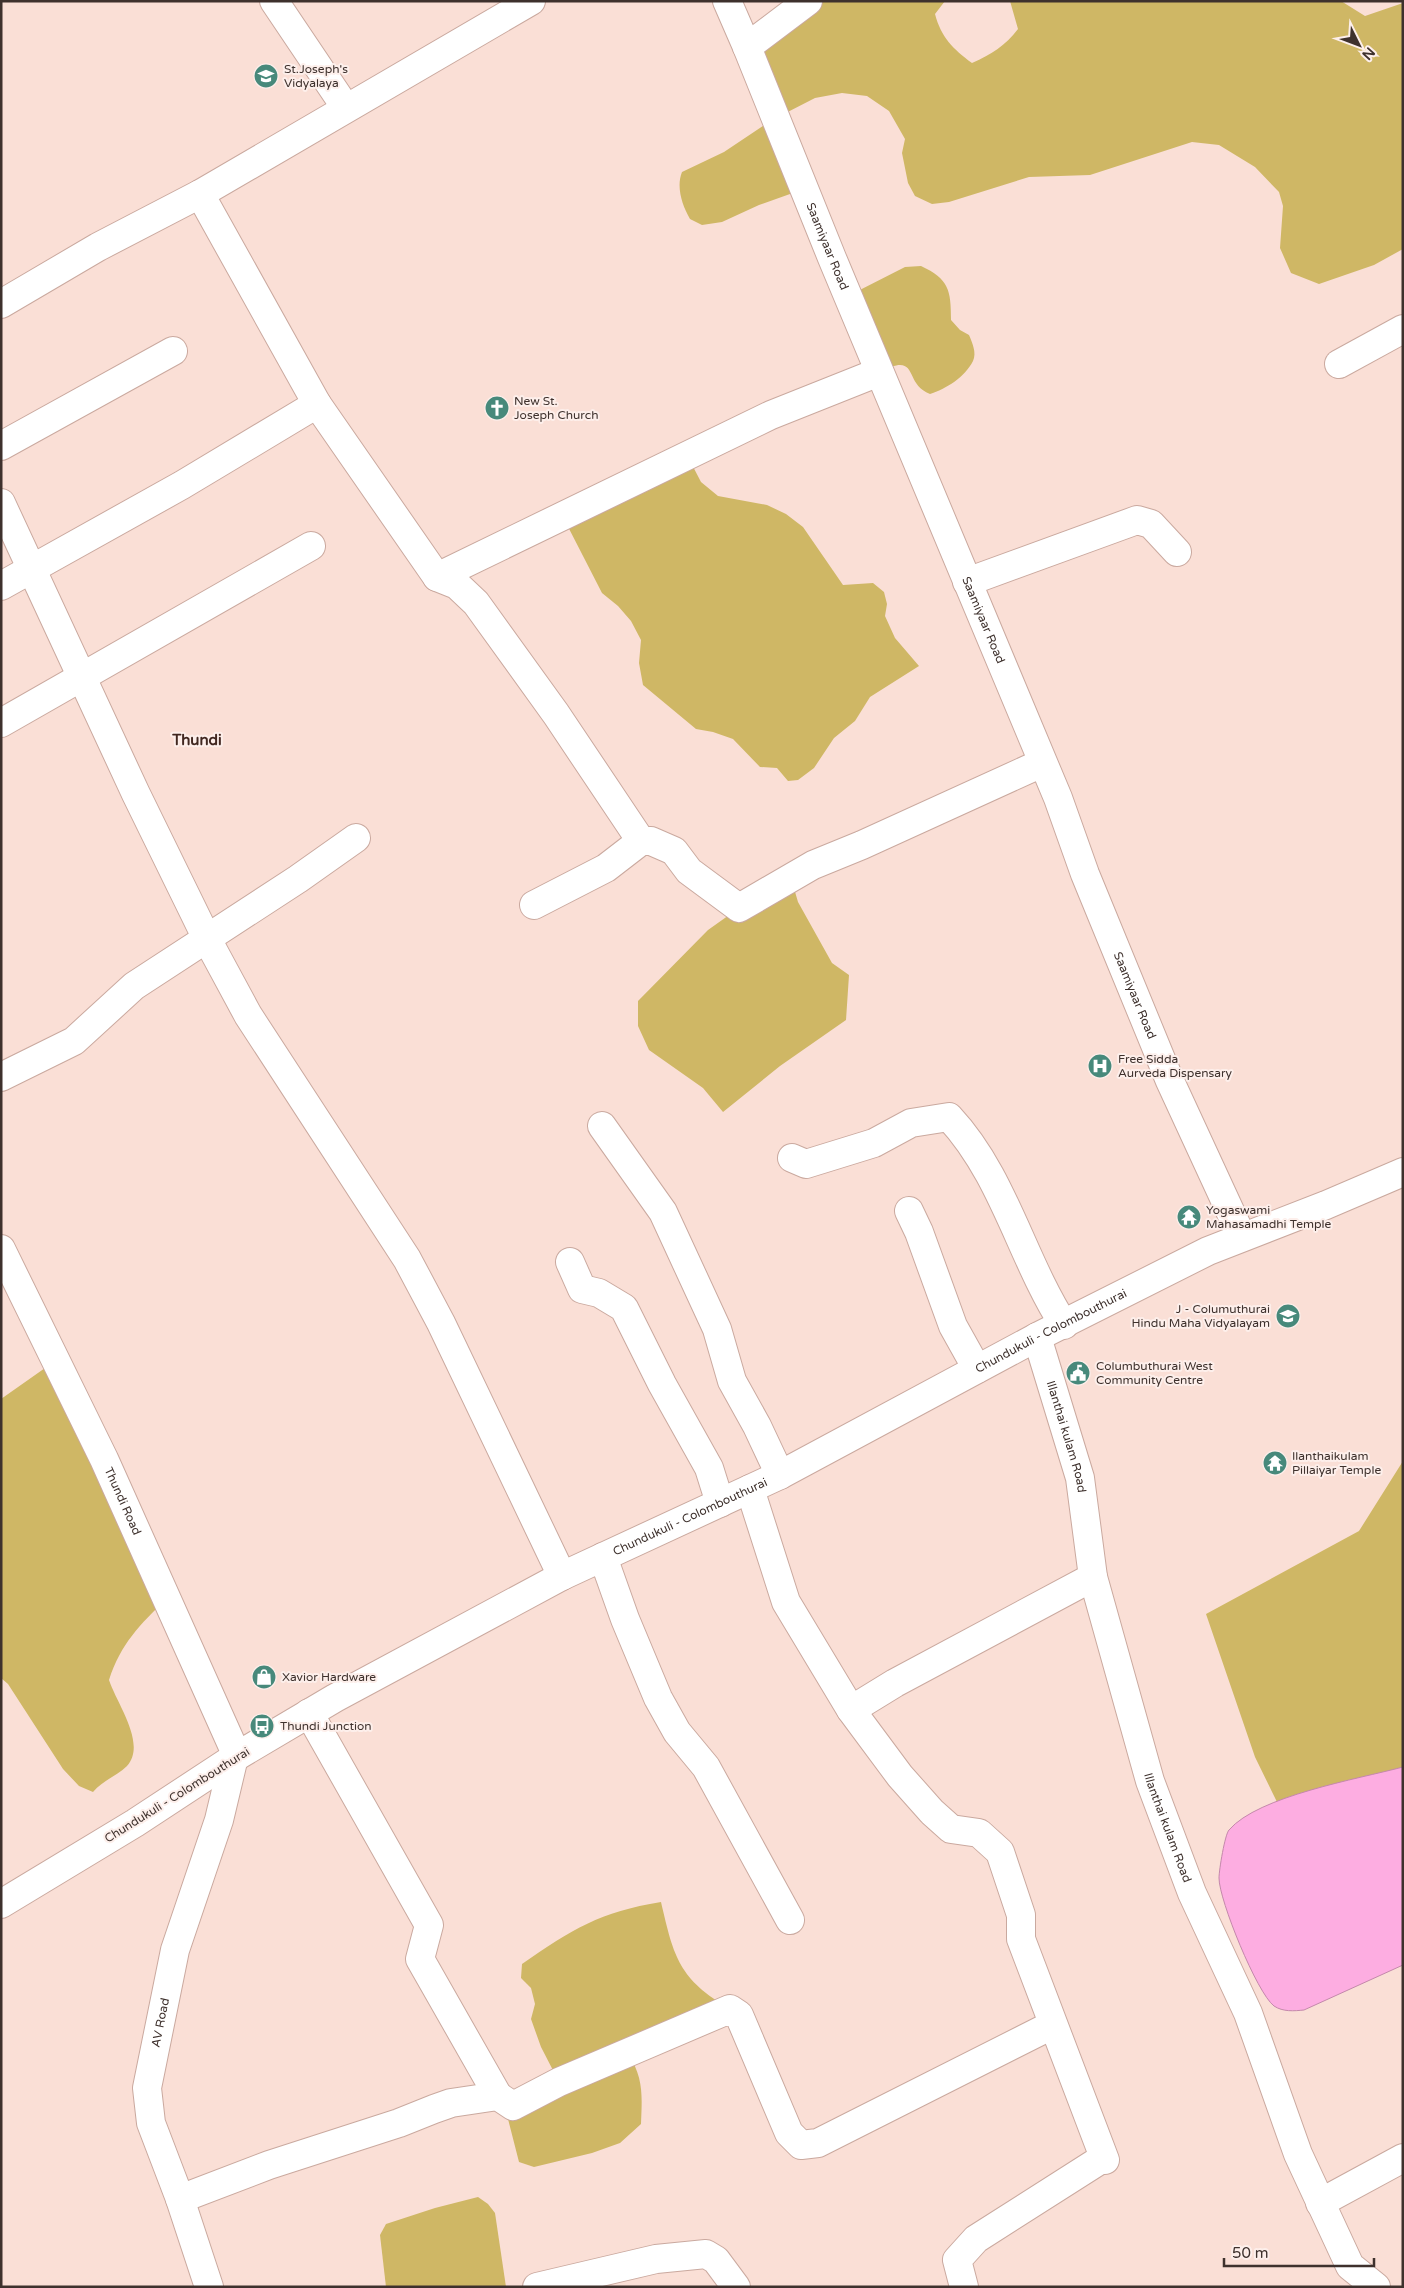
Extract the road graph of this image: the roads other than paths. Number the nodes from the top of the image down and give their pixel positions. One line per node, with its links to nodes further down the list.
1 (274, 1): 6 (street)
2 (531, 1): 6 (street)
3 (727, 1): 5 (street, Saamiyaar Road)
4 (808, 1): 5 (street)
5 (747, 47): 12 (street, Saamiyaar Road)
6 (346, 108): 7 (street)
7 (200, 194): 8 (street); 13 (street)
8 (1, 304)
9 (1403, 329): 11 (street)
10 (173, 351): 14 (street)
11 (1339, 364)
12 (879, 372): 19 (street); 20 (street, Saamiyaar Road)
13 (317, 404): 18 (street); 19 (street)
14 (1, 446)
15 (1, 503): 18 (street)
16 (311, 546): 22 (street)
17 (1178, 552): 20 (street)
18 (34, 569): 21 (street); 22 (street)
19 (437, 577): 26 (street)
20 (967, 582): 24 (street, Saamiyaar Road)
21 (1, 586)
22 (82, 676): 23 (street); 28 (street)
23 (1, 723)
24 (1042, 764): 26 (street); 34 (street, Saamiyaar Road)
25 (356, 838): 28 (street)
26 (641, 841): 27 (street)
27 (534, 905)
28 (207, 939): 29 (street); 44 (street)
29 (1, 1078)
30 (602, 1126): 40 (street)
31 (792, 1158): 37 (street)
32 (1403, 1172): 34 (street, Chundukuli - Colombouthurai)
33 (909, 1211): 39 (street)
34 (1242, 1237): 37 (street, Chundukuli - Colombouthurai)
35 (570, 1262): 42 (street)
36 (4, 1263): 48 (street, Thundi Road)
37 (1064, 1325): 38 (street, Chundukuli - Colombouthurai)
38 (1037, 1337): 39 (street, Chundukuli - Colombouthurai); 45 (street, Illanthai kulam Road)
39 (977, 1369): 40 (street, Chundukuli - Colombouthurai)
40 (780, 1475): 41 (street, Chundukuli - Colombouthurai)
41 (750, 1489): 42 (street, Chundukuli - Colombouthurai); 46 (street)
42 (720, 1503): 43 (street, Chundukuli - Colombouthurai)
43 (603, 1557): 44 (street, Chundukuli - Colombouthurai); 50 (street)
44 (562, 1576): 47 (street, Chundukuli - Colombouthurai)
45 (1093, 1578): 46 (street); 55 (street, Illanthai kulam Road)
46 (851, 1710): 51 (street)
47 (309, 1714): 48 (street, Chundukuli - Colombouthurai); 52 (street)
48 (235, 1757): 49 (street, Chundukuli - Colombouthurai); 54 (street, AV Road)
49 (1, 1904)
50 (790, 1920)
51 (1052, 2025): 52 (street); 59 (street)
52 (498, 2096): 54 (street)
53 (1403, 2158): 55 (street)
54 (180, 2199): 56 (street, AV Road)
55 (1320, 2203): 60 (street, Illanthai kulam Road)
56 (209, 2287)
57 (537, 2287): 58 (street)
58 (736, 2287)
59 (964, 2287)
60 (1376, 2287)

